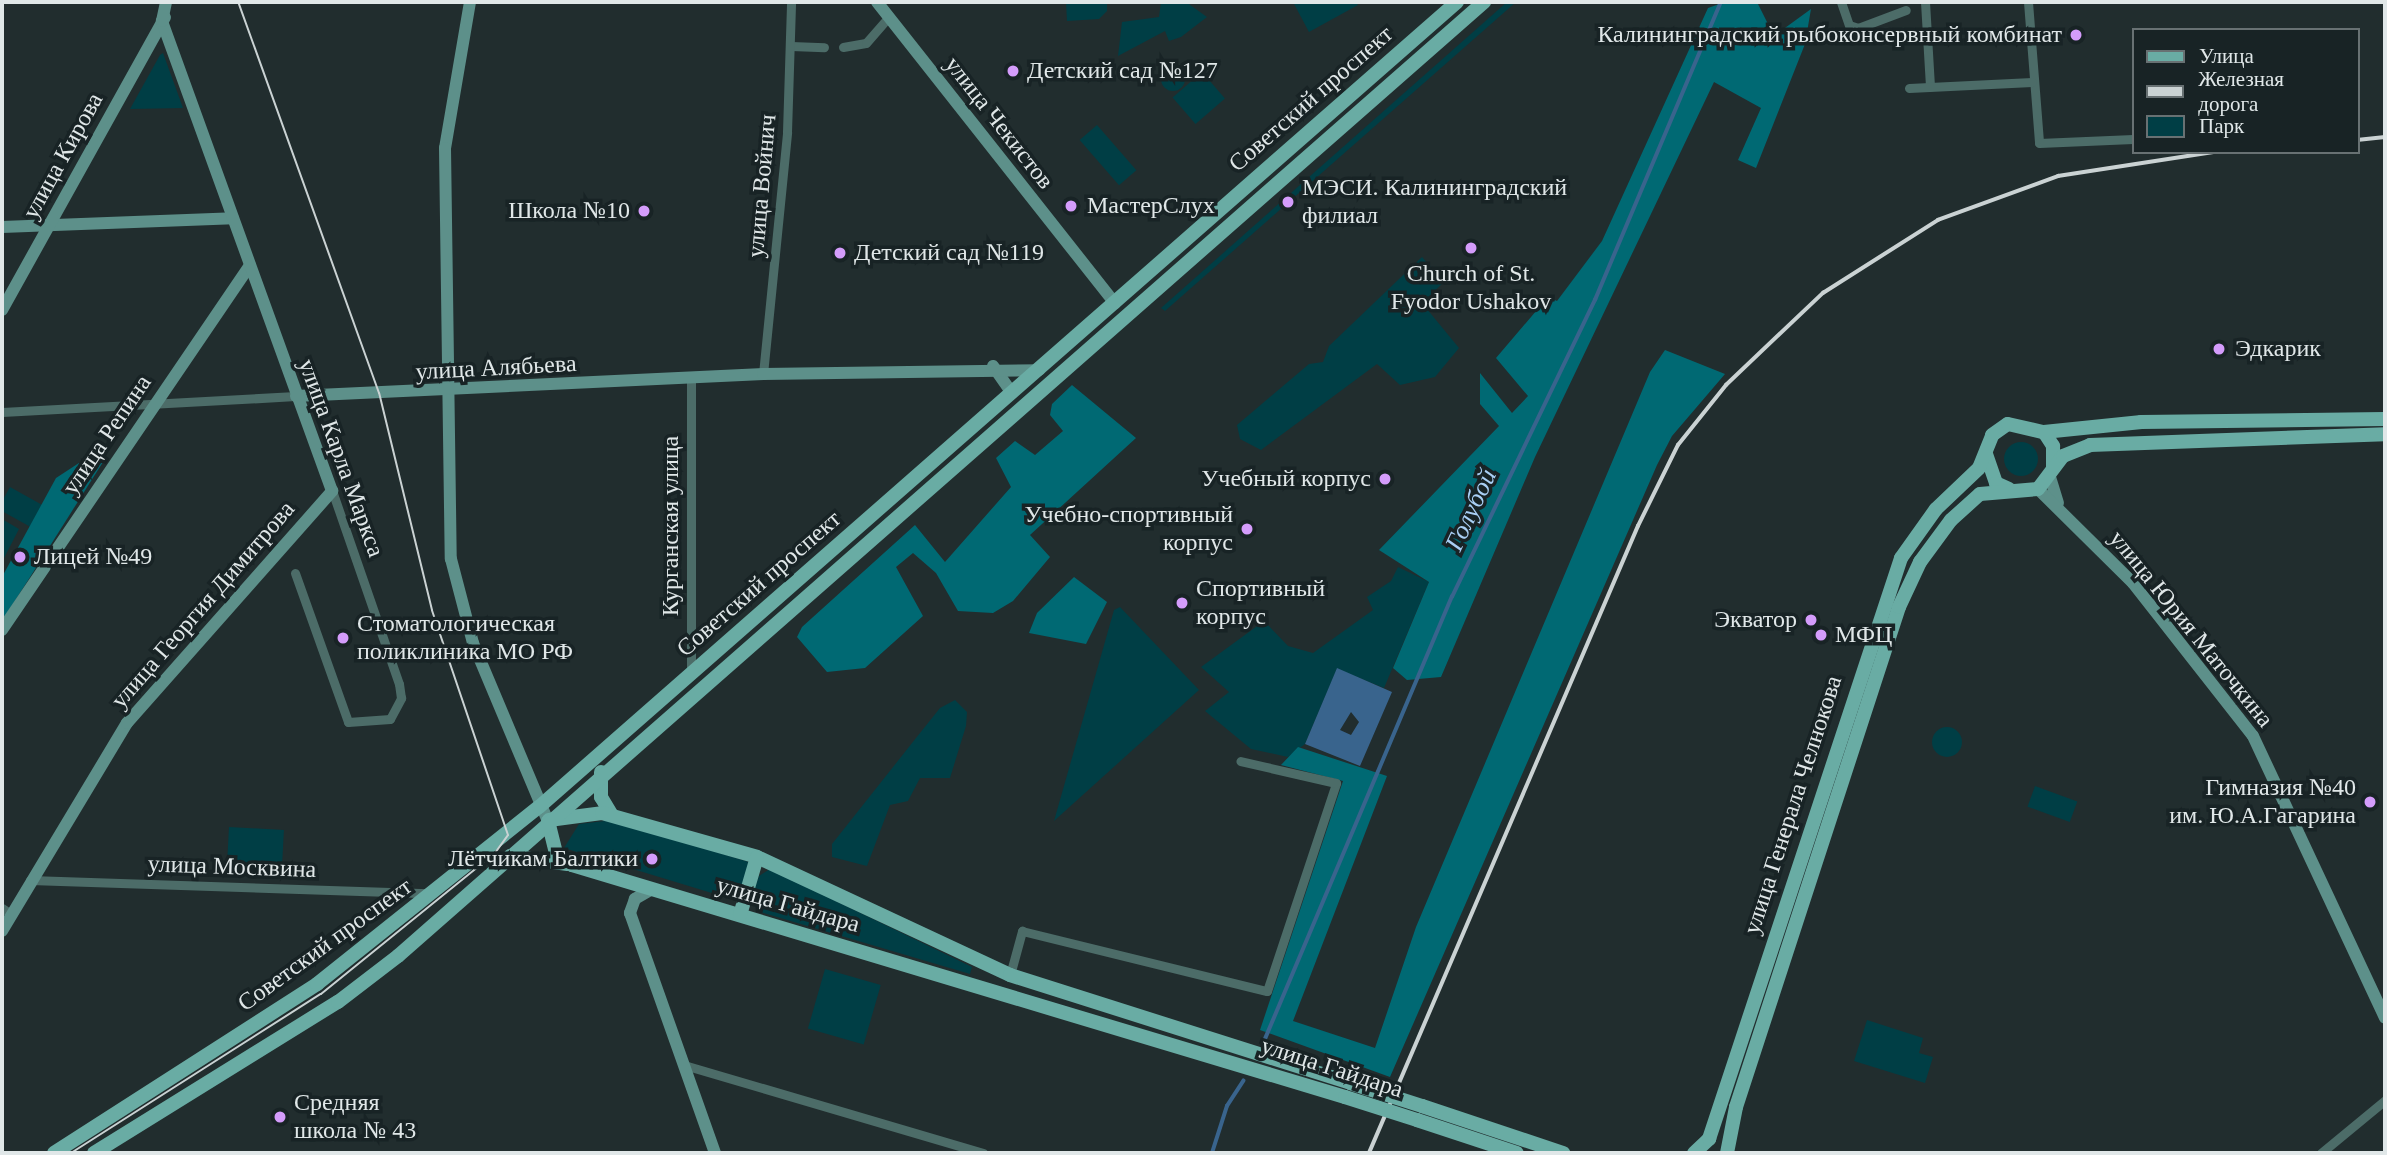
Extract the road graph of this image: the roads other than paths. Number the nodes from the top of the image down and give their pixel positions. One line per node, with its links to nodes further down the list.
1 (168, 2): 12 (street)
2 (470, 2): 31 (street)
3 (791, 2): 13 (street, улица Войнич)
4 (877, 2): 11 (street, улица Чекистов)
5 (1457, 2): 24 (main road, Советский проспект)
6 (1484, 2): 50 (main road, Советский проспект)
7 (1841, 2): 10 (street)
8 (1925, 2): 17 (street)
9 (2028, 2): 16 (street)
10 (1906, 10)
11 (889, 18): 15 (street); 24 (street, улица Чекистов)
12 (162, 21): 20 (street, улица Карла Маркса); 21 (street, улица Кирова)
13 (791, 46): 14 (street); 28 (street, улица Войнич)
14 (824, 47)
15 (843, 47)
16 (2032, 82): 17 (street); 19 (street)
17 (1930, 87): 18 (street)
18 (1909, 88)
19 (2132, 139)
20 (233, 218): 21 (street); 23 (street, улица Карла Маркса)
21 (49, 225): 22 (street); 25 (street, улица Кирова)
22 (2, 226)
23 (250, 265): 32 (street, улица Карла Маркса); 33 (street, улица Репина)
24 (1115, 303): 27 (main road, Советский проспект)
25 (2, 310)
26 (993, 366): 27 (street, улица Алябьева); 28 (street, улица Алябьева); 30 (street)
27 (1039, 370): 30 (main road, Советский проспект)
28 (763, 374): 29 (street, улица Алябьева)
29 (691, 377): 31 (street, улица Алябьева); 46 (street, Курганская улица)
30 (1012, 393): 46 (main road, Советский проспект)
31 (445, 394): 32 (street, улица Алябьева); 51 (street)
32 (296, 396): 33 (street, улица Алябьева); 41 (street, улица Карла Маркса)
33 (153, 404): 34 (street, улица Алябьева); 45 (street, улица Репина)
34 (2, 412)
35 (2385, 419): 36 (main road, улица Генерала Челнокова)
36 (2044, 432): 38 (main road, улица Генерала Челнокова); 39 (main road)
37 (2385, 434): 39 (main road)
38 (1986, 452): 42 (main road); 47 (main road, улица Генерала Челнокова)
39 (2051, 473): 40 (main road); 43 (street, улица Юрия Маточкина)
40 (2038, 489): 42 (main road, улица Генерала Челнокова); 43 (street, улица Юрия Маточкина)
41 (331, 491): 44 (street, улица Карла Маркса); 57 (street, улица Георгия Димитрова)
42 (2014, 491): 48 (main road, улица Генерала Челнокова)
43 (2058, 503): 64 (street, улица Юрия Маточкина)
44 (295, 572)
45 (2, 631)
46 (691, 675): 51 (main road, Советский проспект)
47 (1849, 706): 48 (main road); 75 (main road, улица Генерала Челнокова)
48 (1862, 718): 76 (main road, улица Генерала Челнокова)
49 (1240, 761): 63 (street)
50 (601, 772): 52 (main road); 53 (main road, Советский проспект)
51 (539, 807): 53 (street); 59 (main road, Советский проспект)
52 (612, 815): 53 (main road, улица Гайдара); 55 (main road, улица Гайдара)
53 (548, 821): 54 (main road, Советский проспект); 56 (main road)
54 (510, 856): 56 (main road, улица Гайдара); 70 (main road, Советский проспект)
55 (757, 857): 61 (main road); 63 (main road, улица Гайдара)
56 (572, 865): 58 (main road, улица Гайдара)
57 (30, 880): 59 (street, улица Москвина); 60 (street, улица Георгия Димитрова)
58 (652, 889): 61 (main road, улица Гайдара); 65 (street)
59 (433, 893): 69 (main road, Советский проспект)
60 (6, 911): 62 (street, улица Георгия Димитрова)
61 (740, 915): 66 (main road, улица Гайдара)
62 (2, 930)
63 (1010, 975): 66 (main road, улица Гайдара)
64 (2385, 1018)
65 (684, 1065): 71 (street); 72 (street)
66 (1348, 1090): 68 (main road, улица Гайдара, bridge)
67 (2385, 1100): 77 (street)
68 (1419, 1113): 73 (main road, улица Гайдара); 74 (main road, улица Гайдара)
69 (54, 1153)
70 (93, 1153)
71 (715, 1153)
72 (983, 1153)
73 (1517, 1153)
74 (1563, 1153)
75 (1694, 1153)
76 (1727, 1153)
77 (2320, 1153)

